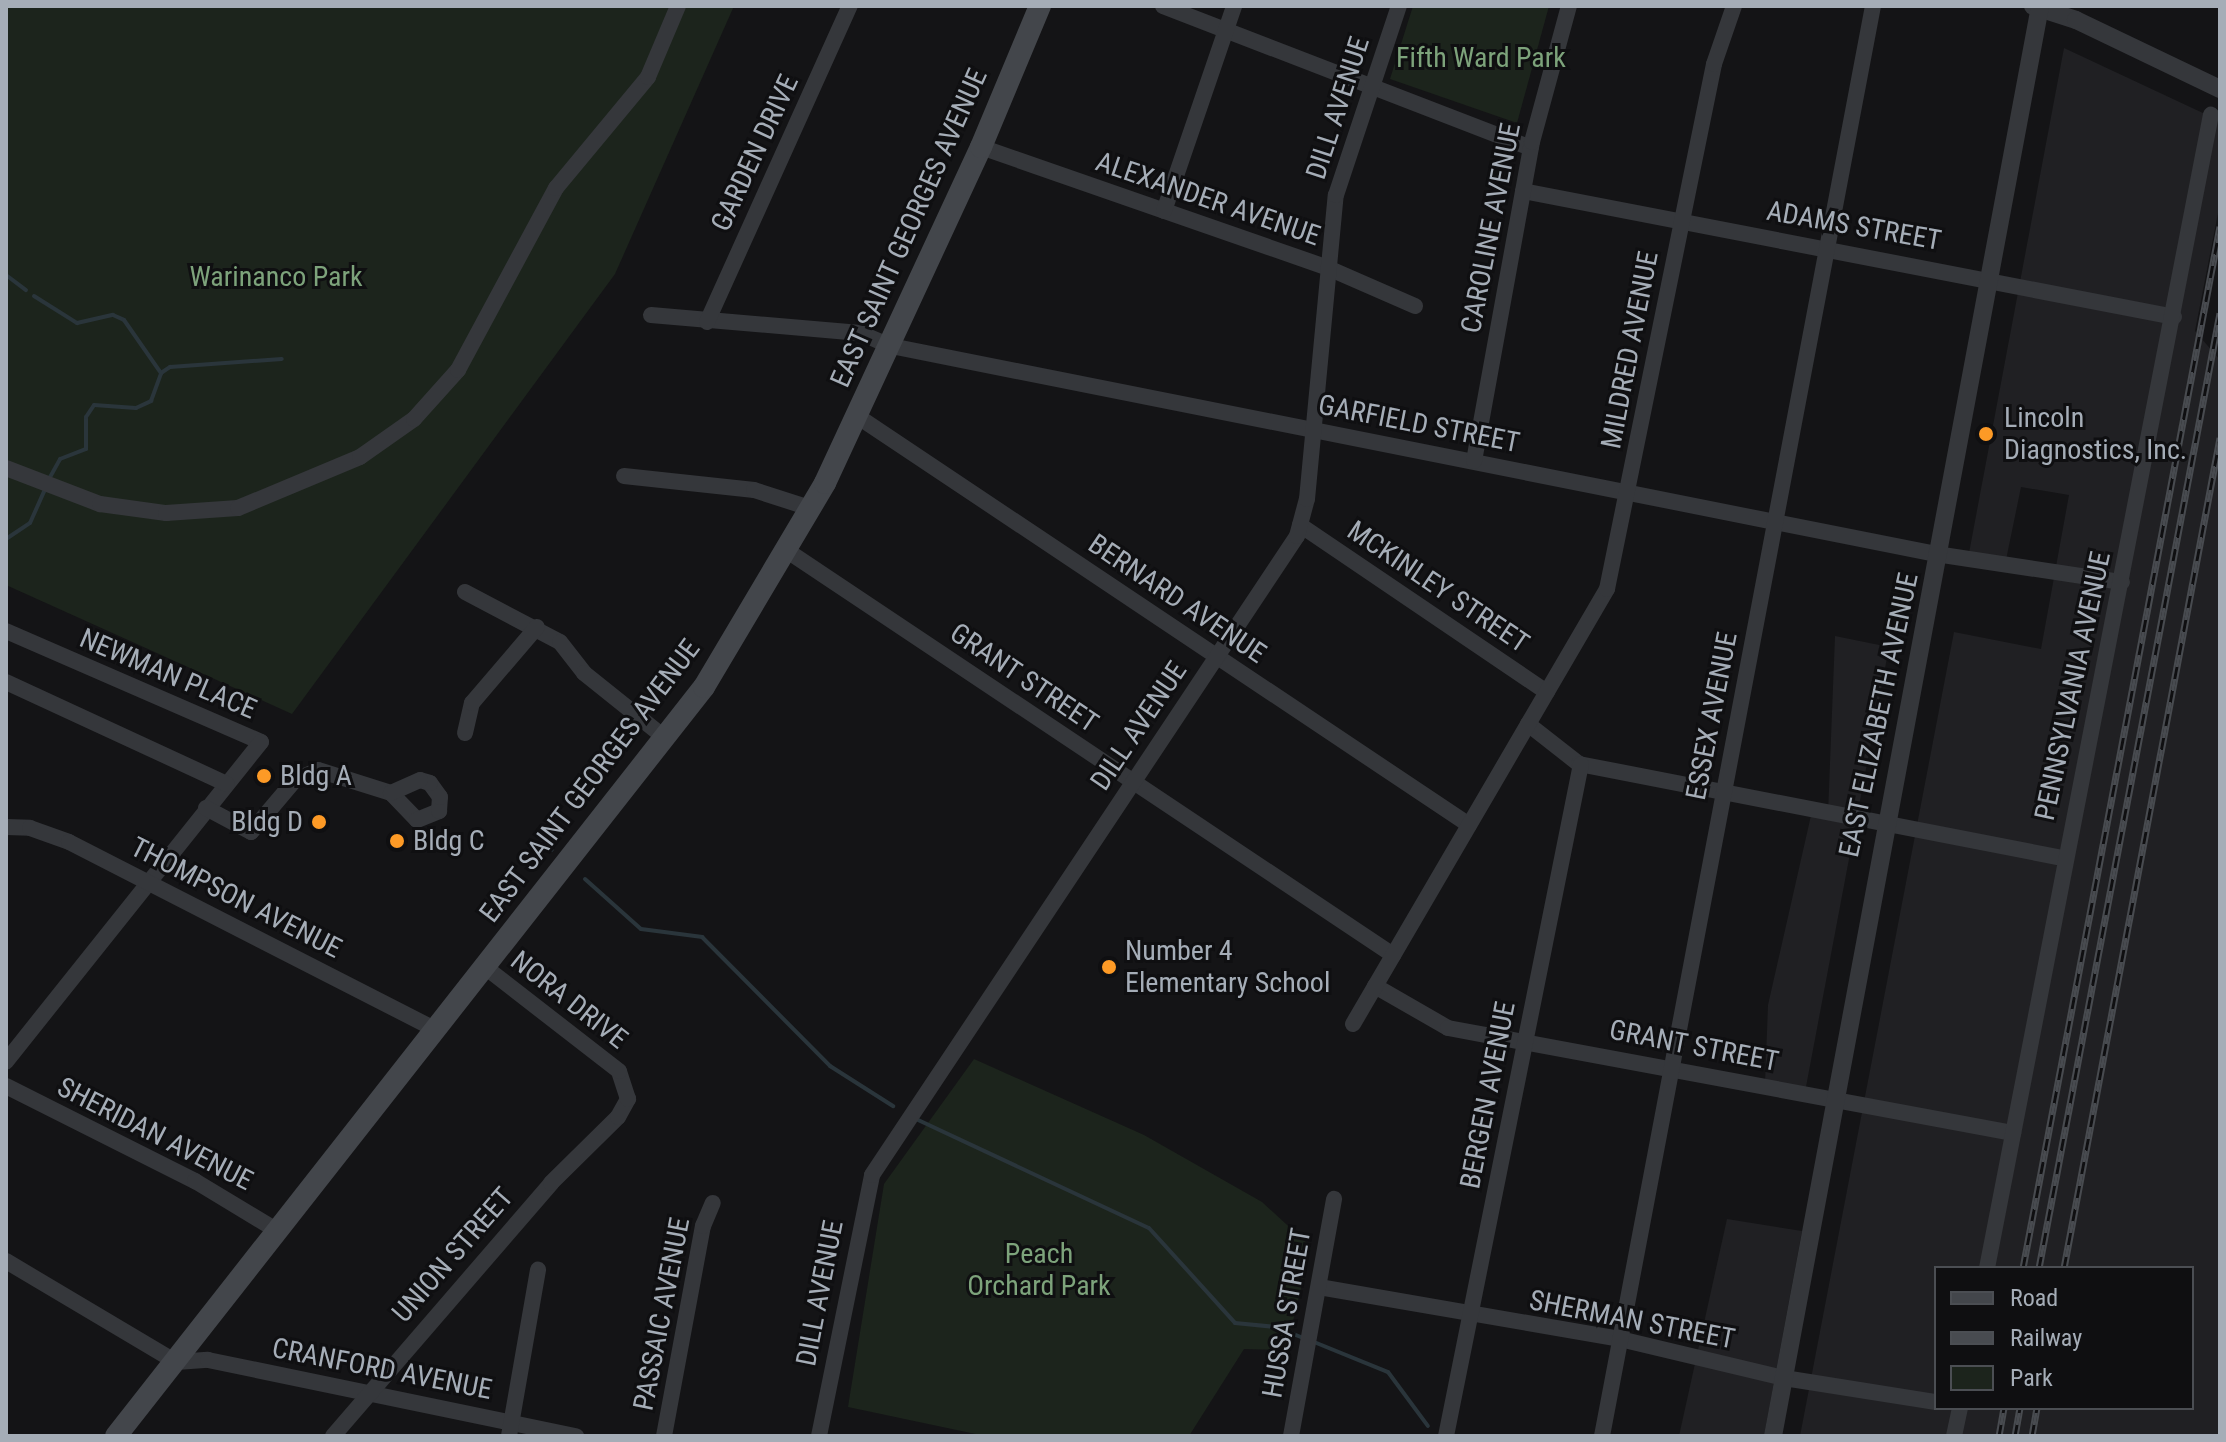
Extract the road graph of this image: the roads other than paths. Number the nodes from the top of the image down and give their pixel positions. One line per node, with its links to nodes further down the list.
1 (678, 6): 31 (street)
2 (850, 6): 26 (street, GARDEN DRIVE)
3 (1040, 6): 15 (main road, EAST SAINT GEORGES AVENUE)
4 (1163, 6): 11 (street)
5 (1234, 6): 11 (street)
6 (1399, 6): 13 (street, DILL AVENUE)
7 (1569, 6): 16 (street, CAROLINE AVENUE)
8 (1734, 6): 19 (street, MILDRED AVENUE)
9 (1873, 6): 20 (street, ESSEX AVENUE)
10 (2038, 7): 12 (street); 22 (street, EAST ELIZABETH AVENUE)
11 (1226, 30): 13 (street); 18 (street)
12 (2212, 85)
13 (1372, 87): 16 (street); 21 (street, DILL AVENUE)
14 (2211, 115): 25 (street, PENNSYLVANIA AVENUE)
15 (981, 147): 18 (street, ALEXANDER AVENUE); 27 (main road, EAST SAINT GEORGES AVENUE)
16 (1531, 148): 17 (street, CAROLINE AVENUE)
17 (1523, 191): 19 (street, ADAMS STREET); 30 (street, CAROLINE AVENUE)
18 (1164, 211): 21 (street, ALEXANDER AVENUE)
19 (1682, 222): 20 (street, ADAMS STREET); 33 (street, MILDRED AVENUE)
20 (1827, 246): 22 (street, ADAMS STREET); 35 (street, ESSEX AVENUE)
21 (1328, 268): 23 (street, ALEXANDER AVENUE); 29 (street, DILL AVENUE)
22 (1987, 277): 25 (street, ADAMS STREET); 38 (street, EAST ELIZABETH AVENUE)
23 (1415, 306)
24 (651, 315): 26 (street, GARFIELD STREET)
25 (2174, 317): 39 (street, PENNSYLVANIA AVENUE)
26 (707, 322): 27 (street, GARFIELD STREET)
27 (891, 346): 28 (main road, EAST SAINT GEORGES AVENUE); 29 (street, GARFIELD STREET)
28 (857, 416): 34 (main road, EAST SAINT GEORGES AVENUE); 43 (street, BERNARD AVENUE)
29 (1313, 429): 30 (street, GARFIELD STREET); 36 (street, DILL AVENUE)
30 (1474, 461): 33 (street, GARFIELD STREET)
31 (6, 468)
32 (624, 476): 34 (street)
33 (1628, 492): 35 (street, GARFIELD STREET); 45 (street, MILDRED AVENUE)
34 (810, 508): 37 (main road, EAST SAINT GEORGES AVENUE)
35 (1775, 522): 38 (street, GARFIELD STREET); 53 (street, ESSEX AVENUE)
36 (1300, 525): 43 (street, DILL AVENUE); 45 (street, MCKINLEY STREET)
37 (786, 550): 48 (main road, EAST SAINT GEORGES AVENUE); 50 (street, GRANT STREET)
38 (1941, 555): 39 (street, GARFIELD STREET); 55 (street, EAST ELIZABETH AVENUE)
39 (2122, 582): 58 (street, PENNSYLVANIA AVENUE)
40 (465, 592): 41 (street)
41 (537, 627): 47 (street); 48 (street)
42 (6, 631): 51 (street, NEWMAN PLACE)
43 (1217, 656): 50 (street, DILL AVENUE); 56 (street, BERNARD AVENUE)
44 (6, 682): 51 (street)
45 (1547, 692): 46 (street, MILDRED AVENUE)
46 (1528, 724): 49 (street); 56 (street)
47 (465, 733)
48 (664, 737): 61 (main road, EAST SAINT GEORGES AVENUE)
49 (1581, 764): 53 (street); 65 (street, BERGEN AVENUE)
50 (1134, 782): 60 (street, GRANT STREET); 91 (street, DILL AVENUE)
51 (227, 784): 54 (street, NEWMAN PLACE)
52 (391, 793): 54 (street)
53 (1723, 795): 55 (street); 67 (street, ESSEX AVENUE)
54 (206, 808): 59 (street, NEWMAN PLACE)
55 (1883, 824): 58 (street); 69 (street, EAST ELIZABETH AVENUE)
56 (1469, 825): 60 (street)
57 (6, 827): 59 (street, THOMPSON AVENUE)
58 (2063, 858): 70 (street, PENNSYLVANIA AVENUE)
59 (146, 881): 64 (street, THOMPSON AVENUE); 66 (street, NEWMAN PLACE)
60 (1393, 955): 62 (street)
61 (486, 968): 64 (main road, EAST SAINT GEORGES AVENUE); 71 (street, NORA DRIVE)
62 (1375, 986): 63 (street); 65 (street, GRANT STREET)
63 (1353, 1024)
64 (437, 1030): 74 (main road, EAST SAINT GEORGES AVENUE)
65 (1525, 1042): 67 (street, GRANT STREET); 79 (street, BERGEN AVENUE)
66 (6, 1062)
67 (1672, 1067): 69 (street, GRANT STREET); 80 (street, ESSEX AVENUE)
68 (6, 1086): 74 (street, SHERIDAN AVENUE)
69 (1837, 1100): 70 (street, GRANT STREET); 82 (street, EAST ELIZABETH AVENUE)
70 (2013, 1133): 76 (street, PENNSYLVANIA AVENUE)
71 (551, 1183): 83 (street, UNION STREET)
72 (1334, 1199): 78 (street, HUSSA STREET)
73 (713, 1203): 90 (street, PASSAIC AVENUE)
74 (278, 1231): 81 (main road, EAST SAINT GEORGES AVENUE)
75 (6, 1261): 81 (street)
76 (1987, 1266)
77 (538, 1269): 86 (street)
78 (1319, 1287): 79 (street, SHERMAN STREET); 92 (street, HUSSA STREET)
79 (1470, 1317): 80 (street, SHERMAN STREET); 93 (street, BERGEN AVENUE)
80 (1620, 1339): 82 (street, SHERMAN STREET); 94 (street, ESSEX AVENUE)
81 (176, 1362): 83 (street, CRANFORD AVENUE); 87 (main road, EAST SAINT GEORGES AVENUE)
82 (1784, 1378): 84 (street, SHERMAN STREET); 95 (street, EAST ELIZABETH AVENUE)
83 (368, 1391): 86 (street, CRANFORD AVENUE); 88 (street, UNION STREET)
84 (1934, 1402)
85 (1960, 1410): 96 (street)
86 (510, 1429): 89 (street, CRANFORD AVENUE)
87 (116, 1436)
88 (333, 1436)
89 (576, 1436)
90 (664, 1436)
91 (819, 1436)
92 (1291, 1436)
93 (1446, 1436)
94 (1602, 1436)
95 (1773, 1436)
96 (1954, 1436)

